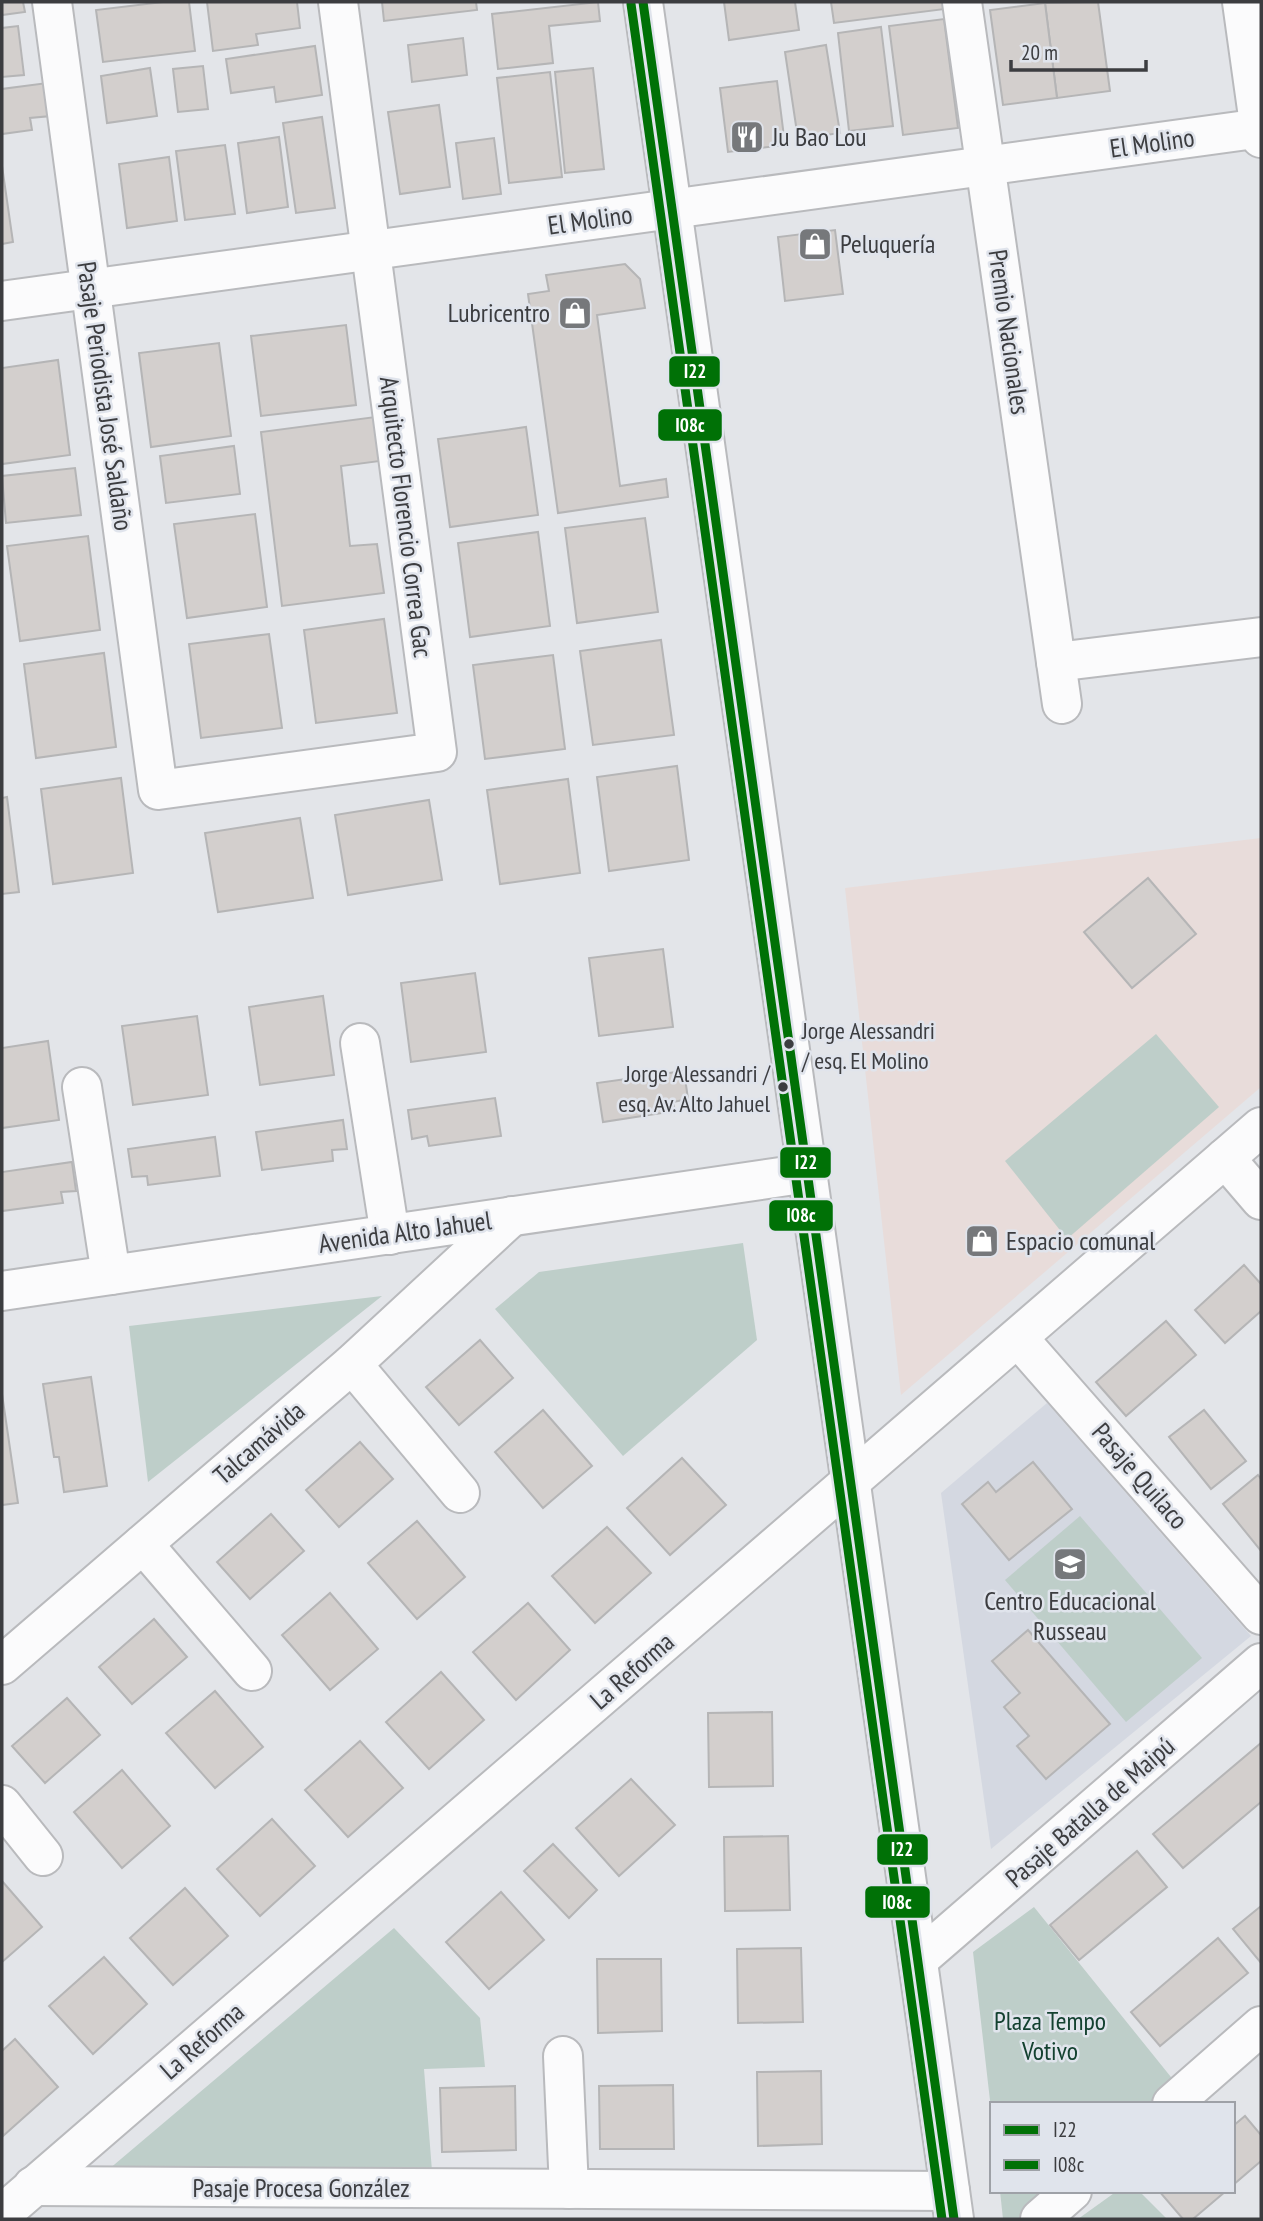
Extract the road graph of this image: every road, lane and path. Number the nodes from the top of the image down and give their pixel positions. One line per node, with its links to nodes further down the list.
1 (52, 2): 10 (street, Pasaje Periodista José Saldaño)
2 (338, 2): 9 (street, Arquitecto Florencio Correa Gac)
3 (643, 2): 8 (street)
4 (962, 2): 7 (street, Premio Nacionales)
5 (1242, 2): 6 (street)
6 (1261, 131): 7 (street, El Molino)
7 (986, 166): 8 (street, El Molino); 13 (street, Premio Nacionales)
8 (673, 209): 9 (street, El Molino); 20 (street)
9 (372, 250): 10 (street, El Molino); 15 (street, Arquitecto Florencio Correa Gac)
10 (91, 289): 11 (street, El Molino); 15 (street, Pasaje Periodista José Saldaño)
11 (2, 301)
12 (1261, 636): 13 (street)
13 (1056, 662): 14 (street, Premio Nacionales)
14 (1062, 704)
15 (158, 790)
16 (360, 1043): 23 (street)
17 (82, 1087): 24 (street)
18 (1261, 1127): 19 (street, La Reforma)
19 (1225, 1158): 21 (street); 26 (street, La Reforma)
20 (808, 1173): 22 (street, Avenida Alto Jahuel); 28 (street)
21 (1261, 1200)
22 (512, 1216): 23 (street, Avenida Alto Jahuel); 27 (street, Talcamávida)
23 (390, 1235): 24 (street, Avenida Alto Jahuel)
24 (111, 1275): 25 (street, Avenida Alto Jahuel)
25 (2, 1291)
26 (1018, 1338): 28 (street, La Reforma); 31 (street, Pasaje Quilaco)
27 (352, 1364): 29 (street); 30 (street, Talcamávida)
28 (851, 1482): 37 (street); 41 (street, La Reforma)
29 (460, 1493)
30 (143, 1544): 33 (street, Talcamávida); 34 (street)
31 (1261, 1615)
32 (1261, 1663): 37 (street, Pasaje Batalla de Maipú)
33 (2, 1665)
34 (252, 1671)
35 (2, 1805): 36 (street)
36 (43, 1856)
37 (918, 1960): 44 (street)
38 (1261, 2026): 40 (street)
39 (563, 2056): 42 (street)
40 (1174, 2102)
41 (33, 2186): 42 (street, Pasaje Procesa González); 45 (street, La Reforma)
42 (569, 2189): 44 (street, Pasaje Procesa González)
43 (1070, 2193): 46 (street)
44 (952, 2205)
45 (2, 2214)
46 (1040, 2219)

